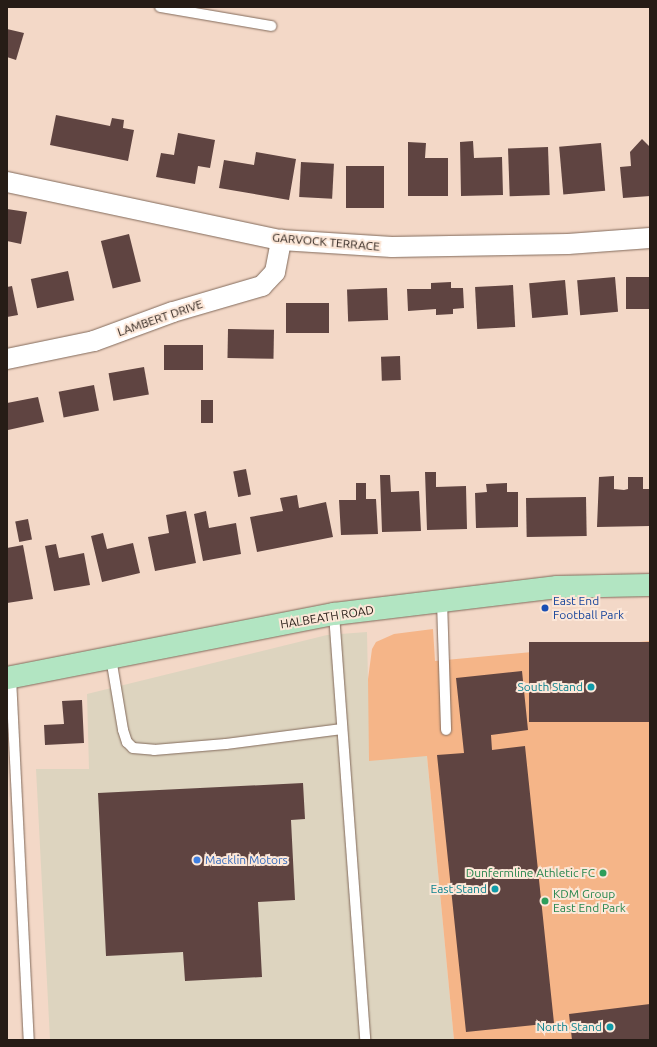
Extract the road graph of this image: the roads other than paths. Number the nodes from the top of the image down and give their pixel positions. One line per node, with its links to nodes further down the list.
1 (160, 7): 2 (lane)
2 (271, 26)
3 (7, 182): 5 (street, GARVOCK TERRACE)
4 (650, 238): 5 (street, GARVOCK TERRACE)
5 (281, 240): 6 (street, LAMBERT DRIVE)
6 (7, 359)
7 (650, 585): 8 (main road, HALBEATH ROAD)
8 (442, 601): 9 (main road, HALBEATH ROAD); 13 (lane)
9 (334, 614): 10 (main road, HALBEATH ROAD); 12 (lane)
10 (111, 658): 11 (main road, HALBEATH ROAD); 12 (lane)
11 (9, 678): 14 (lane)
12 (342, 729): 15 (lane)
13 (446, 730)
14 (29, 1040)
15 (365, 1040)

